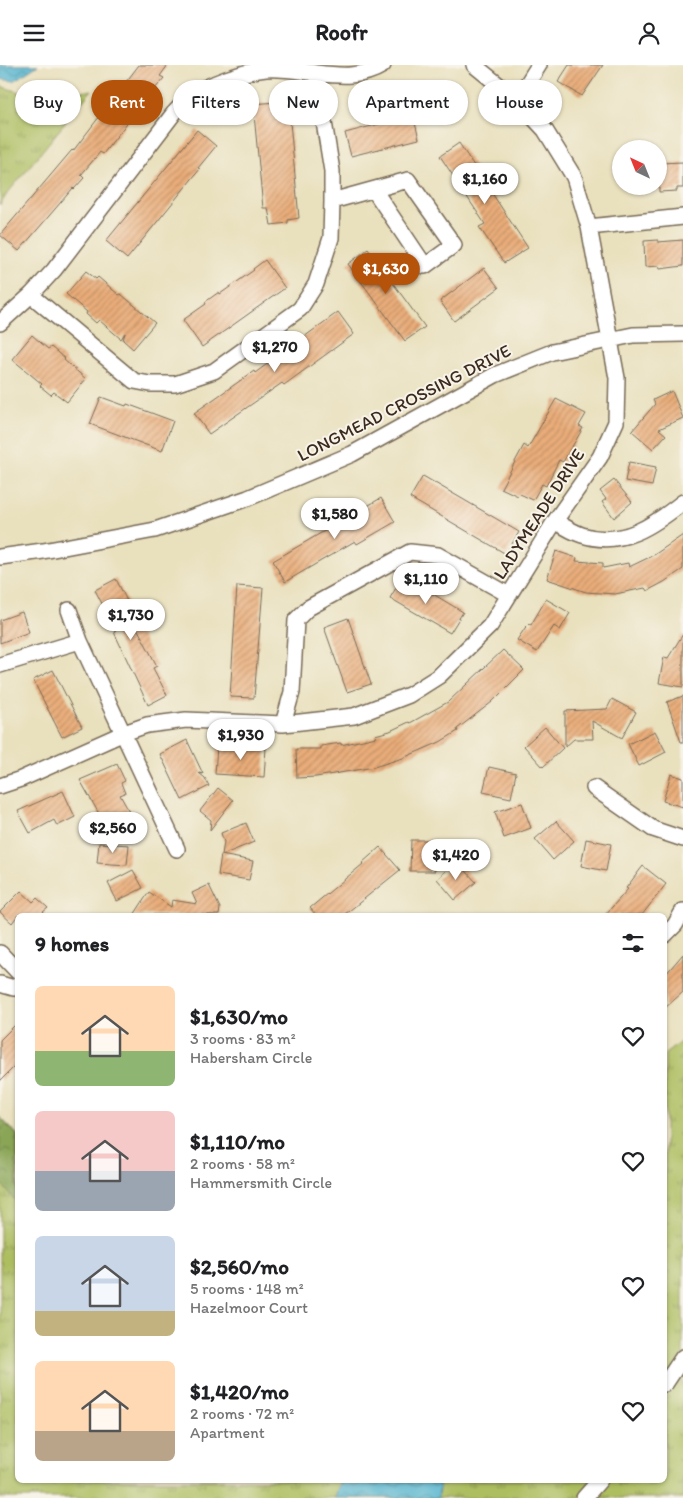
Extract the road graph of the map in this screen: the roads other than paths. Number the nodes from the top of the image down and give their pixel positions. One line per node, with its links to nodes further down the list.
1 (383, 65): 4 (street)
2 (474, 65): 5 (street, LADYMEADE DRIVE)
3 (539, 65): 6 (street)
4 (316, 73): 9 (street); 12 (street)
5 (492, 80)
6 (530, 80)
7 (540, 125): 11 (street, LADYMEADE DRIVE)
8 (374, 190): 8 (street); 9 (street)
9 (332, 201): 12 (street)
10 (683, 217): 11 (street)
11 (589, 227): 15 (street, LADYMEADE DRIVE)
12 (31, 295): 13 (street)
13 (0, 323)
14 (683, 334): 15 (street, LONGMEAD CROSSING DRIVE)
15 (611, 339): 17 (street, LADYMEADE DRIVE); 18 (street, LONGMEAD CROSSING DRIVE)
16 (683, 501): 17 (street)
17 (555, 521): 19 (street, LADYMEADE DRIVE)
18 (0, 557)
19 (509, 595): 23 (street, LADYMEADE DRIVE); 23 (street)
20 (69, 610): 21 (street)
21 (80, 641): 22 (street); 24 (street)
22 (0, 665)
23 (283, 724): 24 (street, LADYMEADE DRIVE)
24 (124, 733): 25 (street, LADYMEADE DRIVE); 28 (street)
25 (0, 786)
26 (594, 788): 27 (street)
27 (683, 839)
28 (177, 849)
29 (683, 911): 30 (street)
30 (667, 933)
31 (0, 953): 32 (street)
32 (15, 969)
33 (0, 984): 34 (street)
34 (15, 987)
35 (683, 1357): 36 (street)
36 (667, 1381)
37 (597, 1483): 38 (street)
38 (584, 1498)

